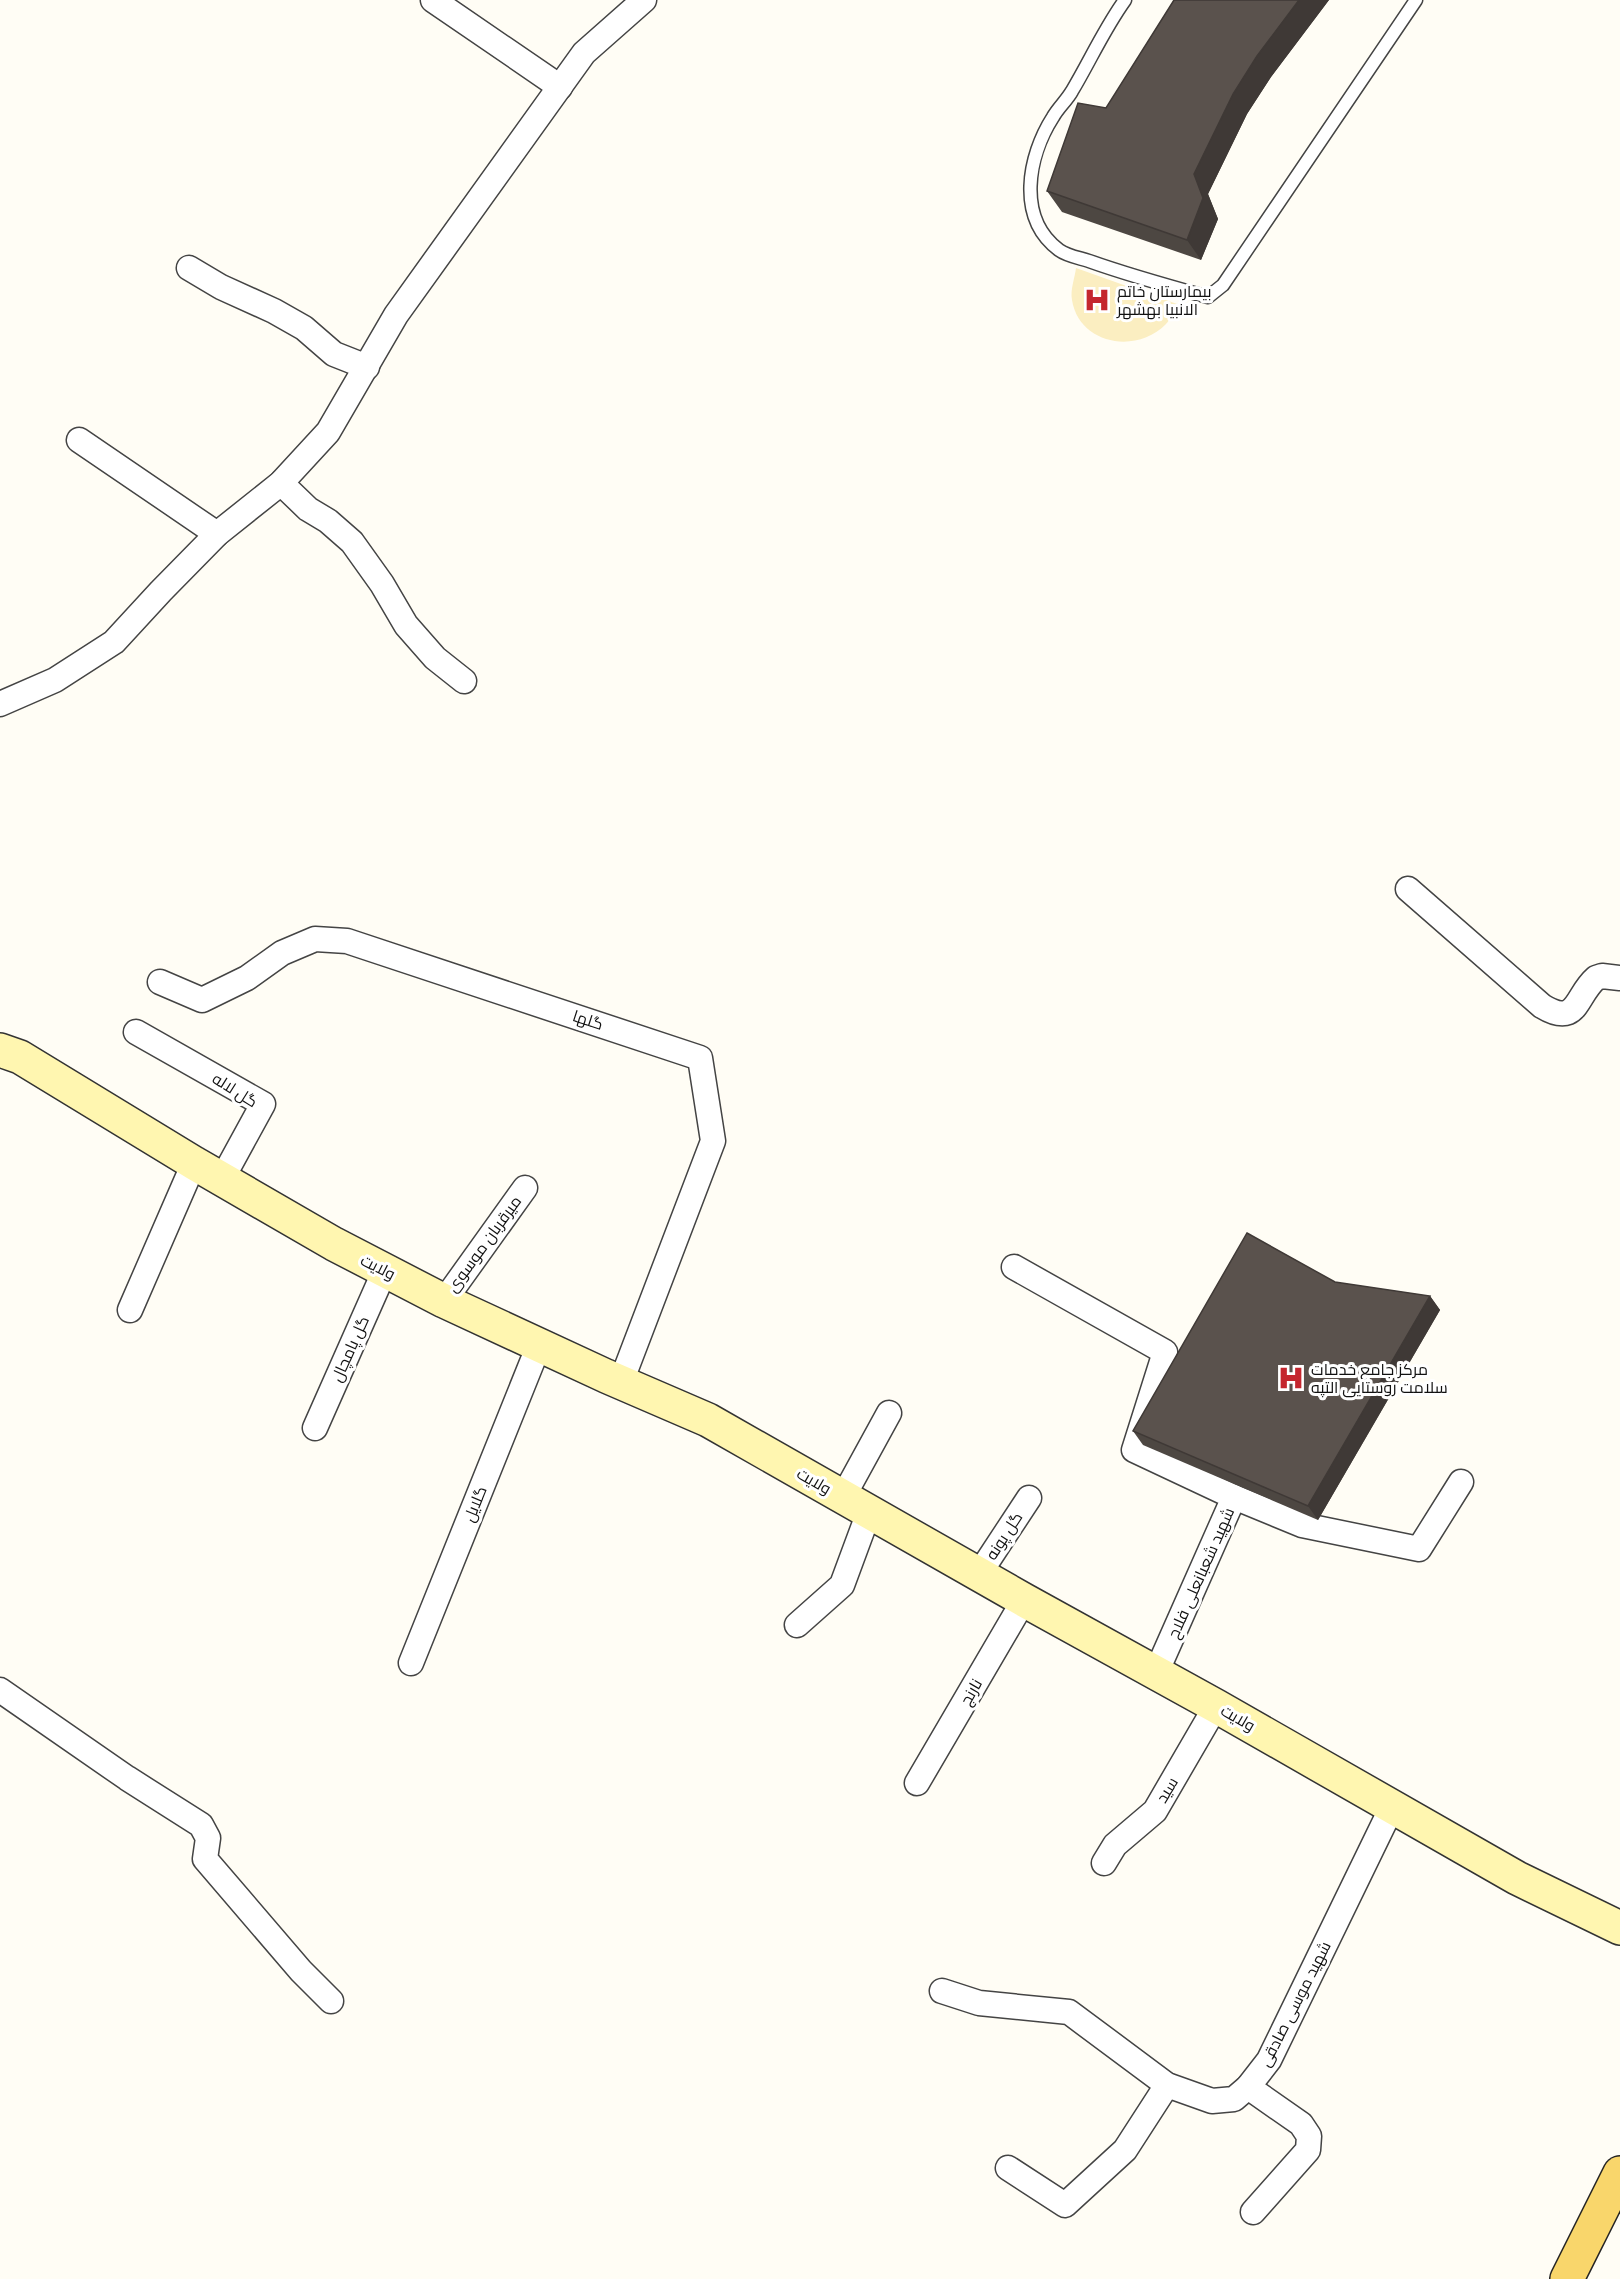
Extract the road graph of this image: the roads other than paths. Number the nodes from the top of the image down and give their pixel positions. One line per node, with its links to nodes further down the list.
1 (433, 0): 5 (street)
2 (644, 0): 5 (street)
3 (1125, 0): 4 (lane)
4 (1416, 0)
5 (560, 87): 7 (street)
6 (189, 268): 7 (street)
7 (367, 367): 9 (street)
8 (79, 440): 10 (street)
9 (281, 483): 10 (street); 11 (street)
10 (217, 534): 12 (street)
11 (464, 681)
12 (0, 704)
13 (1408, 889): 14 (street)
14 (1620, 978)
15 (160, 982): 26 (street, گلها)
16 (136, 1032): 19 (street, گل لاله)
17 (0, 1050): 18 (street, ولایت)
18 (194, 1163): 19 (street, ولایت); 24 (street)
19 (222, 1179): 22 (street, ولایت)
20 (525, 1188): 23 (street, میرقربان موسوی)
21 (1014, 1267): 30 (street, شهید شعبانعلی فلاح)
22 (385, 1270): 23 (street, ولایت); 28 (street, گل پامچال)
23 (444, 1300): 25 (street, ولایت)
24 (130, 1310)
25 (539, 1345): 26 (street, ولایت); 36 (street, گلایل)
26 (621, 1382): 32 (street, ولایت)
27 (889, 1413): 32 (street)
28 (315, 1428)
29 (1461, 1482): 30 (street)
30 (1234, 1497): 37 (street, شهید شعبانعلی فلاح)
31 (1029, 1498): 33 (street, گل پونه)
32 (856, 1505): 33 (street, ولایت); 35 (street)
33 (980, 1574): 34 (street, ولایت)
34 (1024, 1600): 37 (street, ولایت); 40 (street, نارنج)
35 (796, 1625)
36 (411, 1663)
37 (1156, 1672): 39 (street, ولایت)
38 (0, 1690): 45 (street)
39 (1216, 1706): 41 (street, ولایت); 42 (street, سید)
40 (917, 1784)
41 (1392, 1807): 43 (street, ولایت); 47 (street, شهید موسی صادقی)
42 (1104, 1863)
43 (1620, 1928)
44 (942, 1991): 46 (street, شهید موسی صادقی)
45 (331, 2001)
46 (1167, 2085): 47 (street, شهید موسی صادقی); 48 (street)
47 (1248, 2087): 50 (street)
48 (1008, 2168)
49 (1616, 2193): 51 (main road)
50 (1252, 2212)
51 (1567, 2279)

